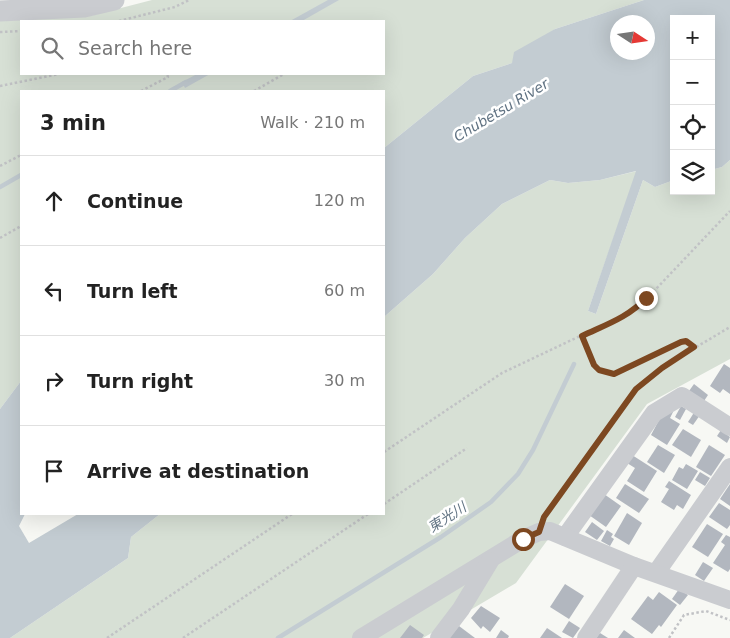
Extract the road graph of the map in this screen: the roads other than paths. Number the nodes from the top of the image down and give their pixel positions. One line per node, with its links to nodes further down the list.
1 (114, 0): 2 (street)
2 (0, 11)
3 (730, 427): 5 (street)
4 (729, 469): 8 (street)
5 (566, 537): 6 (street); 7 (street)
6 (491, 559): 10 (street); 11 (street)
7 (634, 566): 8 (street); 12 (street)
8 (656, 573): 9 (street)
9 (730, 600)
10 (361, 638)
11 (439, 638)
12 (586, 638)

